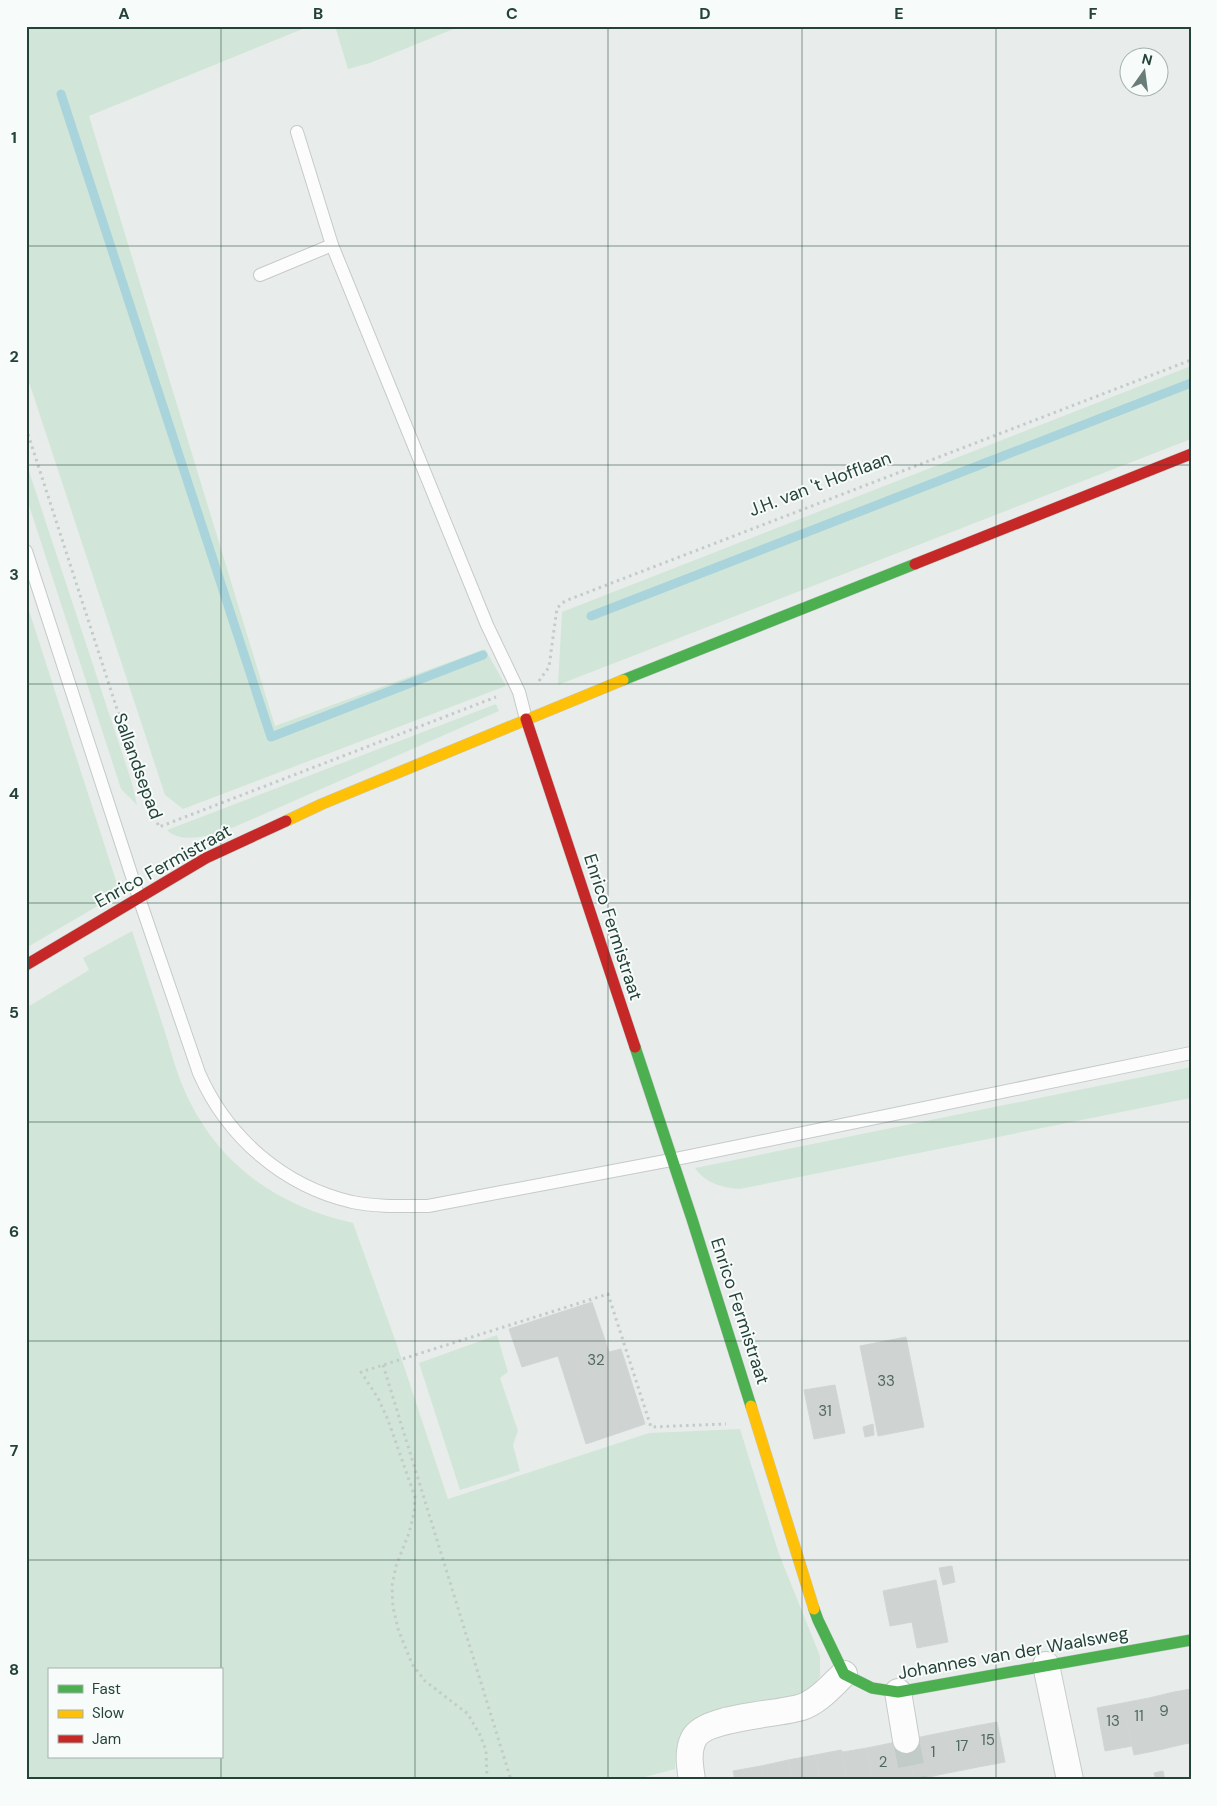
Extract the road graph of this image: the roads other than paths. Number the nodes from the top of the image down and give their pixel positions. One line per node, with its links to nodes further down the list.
1 (297, 132): 2 (lane)
2 (332, 245): 3 (lane); 6 (lane)
3 (260, 275)
4 (1191, 454): 6 (street)
5 (26, 551): 7 (lane)
6 (526, 719): 7 (street, Enrico Fermistraat); 10 (street, Enrico Fermistraat)
7 (139, 898): 8 (street, Enrico Fermistraat); 10 (lane)
8 (26, 965)
9 (1191, 1053): 10 (lane)
10 (672, 1160): 13 (street, Enrico Fermistraat)
11 (1191, 1640): 12 (street, Johannes van der Waalsweg)
12 (1046, 1665): 14 (street, Johannes van der Waalsweg); 17 (street)
13 (844, 1674): 14 (street, Johannes van der Waalsweg); 16 (street)
14 (898, 1692): 15 (street)
15 (906, 1740)
16 (692, 1780)
17 (1070, 1780)

